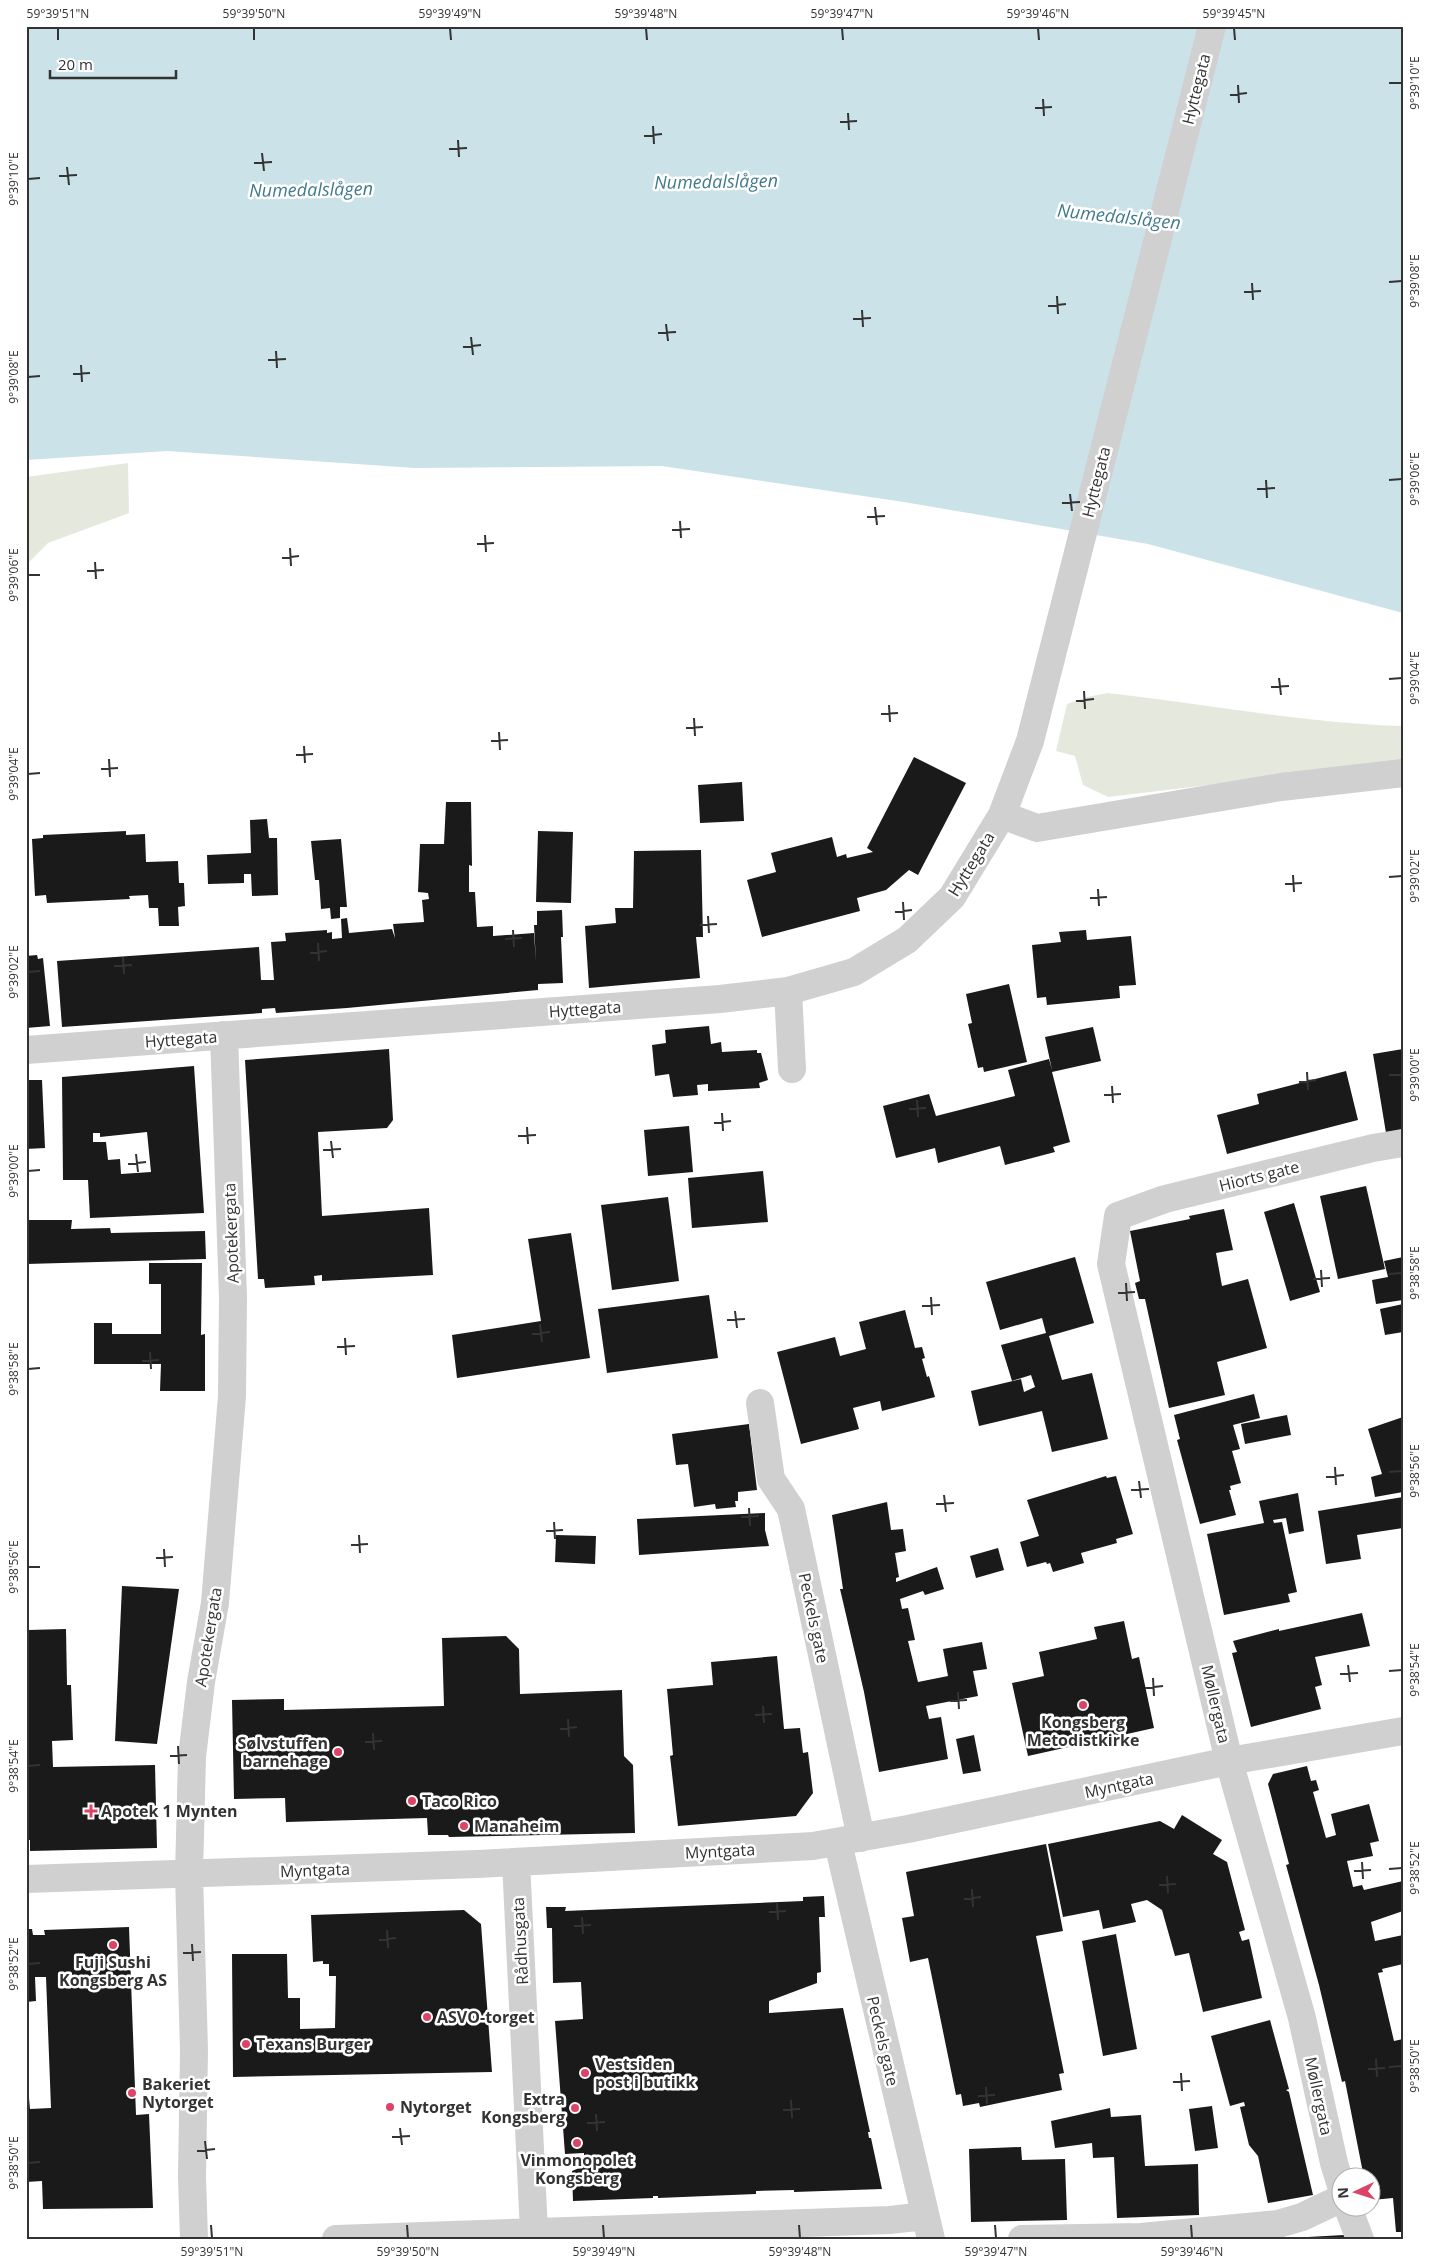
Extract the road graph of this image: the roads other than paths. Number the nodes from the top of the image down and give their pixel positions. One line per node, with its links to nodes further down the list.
1 (1212, 26): 3 (street, Hyttegata)
2 (1403, 772): 3 (street)
3 (1002, 815): 4 (street, Hyttegata)
4 (788, 991): 5 (street, Hyttegata); 7 (street)
5 (224, 1035): 6 (street, Hyttegata); 15 (street, Apotekergata)
6 (26, 1050)
7 (792, 1069)
8 (1403, 1144): 9 (street, Hiorts gate)
9 (1118, 1216): 12 (street, Møllergata)
10 (760, 1403): 13 (street, Peckels gate)
11 (1403, 1731): 12 (street, Myntgata)
12 (1230, 1761): 13 (street, Myntgata); 17 (street, Møllergata)
13 (850, 1840): 14 (street, Myntgata); 20 (street, Peckels gate)
14 (516, 1862): 15 (street, Myntgata); 21 (street, Rådhusgata)
15 (189, 1874): 16 (street, Myntgata); 22 (street, Apotekergata)
16 (26, 1879)
17 (1336, 2168)
18 (1332, 2203): 24 (street)
19 (1352, 2218): 25 (street)
20 (928, 2227): 21 (street)
21 (544, 2233): 23 (street)
22 (194, 2239)
23 (336, 2239)
24 (1022, 2239)
25 (1360, 2239)

